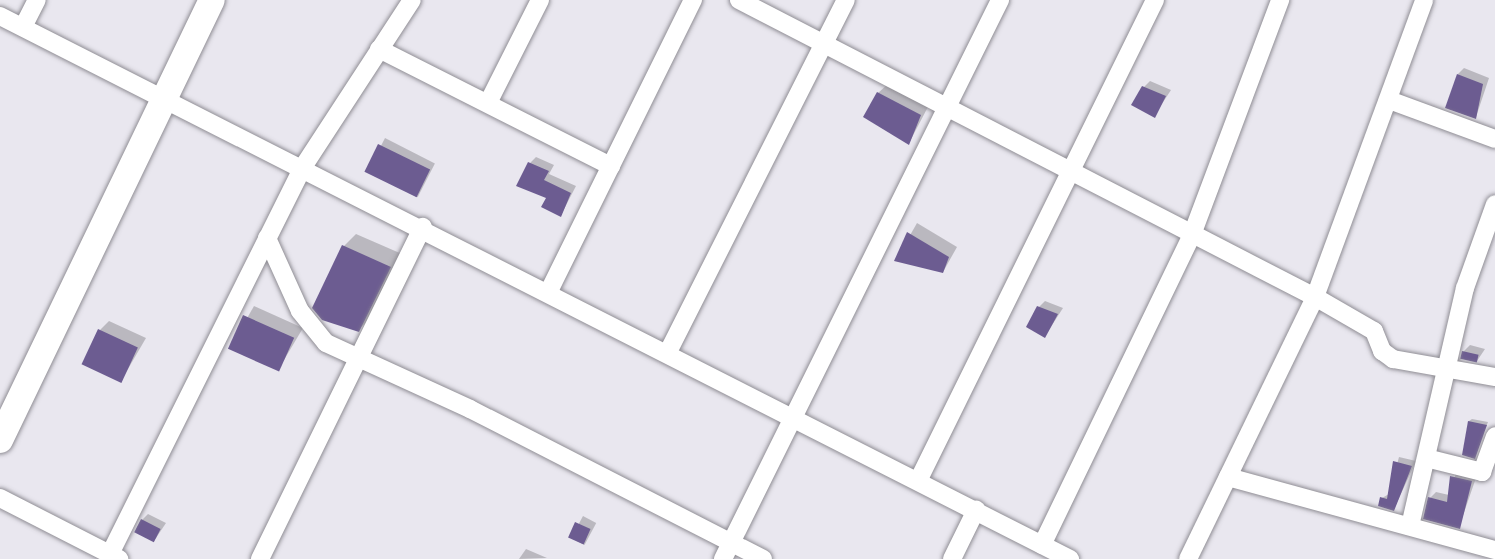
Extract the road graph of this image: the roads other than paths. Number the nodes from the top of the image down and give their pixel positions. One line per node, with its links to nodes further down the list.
1 (37, 0): 13 (street)
2 (212, 0): 16 (main road)
3 (412, 0): 15 (street)
4 (540, 0): 18 (street)
5 (693, 0): 21 (street)
6 (739, 0): 14 (street)
7 (846, 0): 14 (street)
8 (1000, 0): 19 (street)
9 (1155, 0): 23 (street)
10 (1280, 0): 26 (street)
11 (1424, 0): 17 (street)
12 (0, 16): 13 (street)
13 (23, 27): 16 (street)
14 (825, 45): 19 (street); 30 (street)
15 (379, 49): 18 (street); 22 (street)
16 (164, 98): 22 (street); 36 (main road)
17 (1389, 100): 20 (street); 29 (street)
18 (489, 101): 21 (street)
19 (947, 109): 23 (street); 34 (street)
20 (1495, 140)
21 (611, 166): 28 (street)
22 (303, 167): 25 (street); 27 (street)
23 (1072, 171): 26 (street); 39 (street)
24 (1495, 204): 32 (street)
25 (423, 227): 28 (street); 31 (street)
26 (1193, 232): 29 (street); 43 (street)
27 (267, 238): 31 (street); 46 (street)
28 (549, 291): 30 (street)
29 (1316, 297): 32 (street); 38 (street)
30 (669, 352): 34 (street)
31 (358, 361): 45 (street); 47 (street)
32 (1445, 369): 33 (street); 37 (street)
33 (1495, 377)
34 (795, 417): 39 (street); 45 (street)
35 (1495, 436): 37 (street)
36 (0, 440)
37 (1430, 459): 42 (street)
38 (1228, 477): 42 (street); 51 (street)
39 (918, 481): 41 (street)
40 (0, 498): 46 (street)
41 (976, 510): 43 (street); 49 (street)
42 (1410, 526): 44 (street)
43 (1042, 545): 50 (street)
44 (1495, 550)
45 (727, 551): 48 (street)
46 (115, 557)
47 (260, 559)
48 (762, 559)
49 (952, 559)
50 (1070, 559)
51 (1188, 559)

